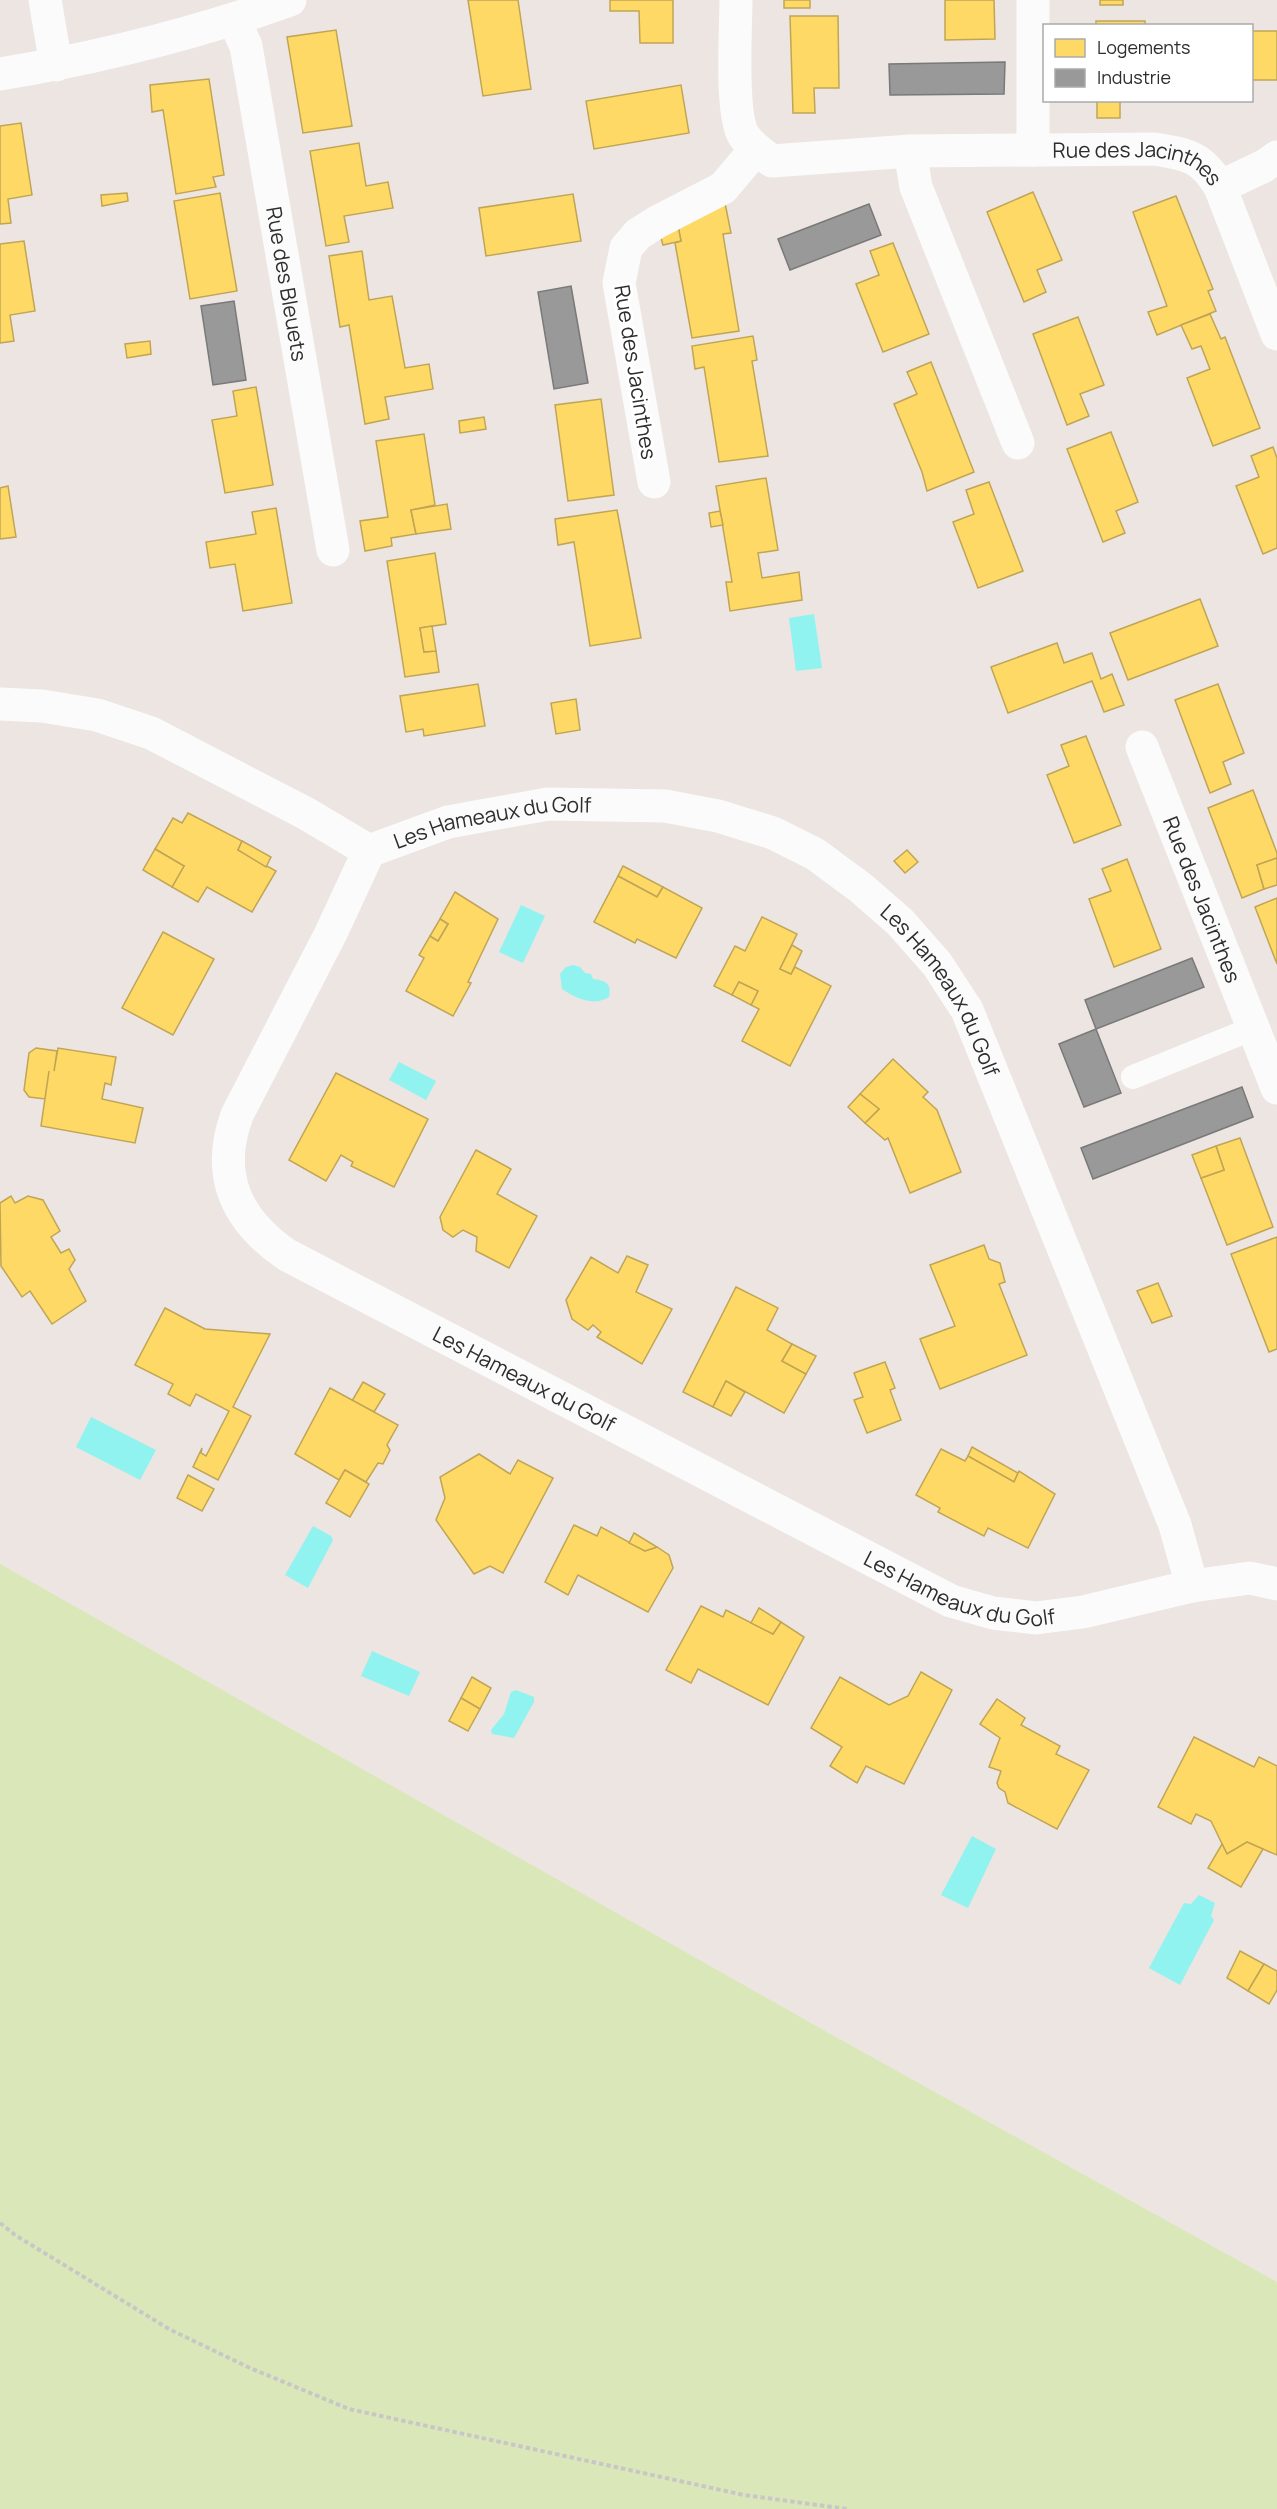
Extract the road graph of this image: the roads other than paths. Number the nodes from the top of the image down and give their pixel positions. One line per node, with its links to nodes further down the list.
1 (45, 0): 6 (street)
2 (290, 0): 5 (street)
3 (736, 0): 8 (street)
4 (1033, 0): 9 (street, Rue des Jacinthes)
5 (234, 20): 6 (street); 16 (street, Rue des Bleuets)
6 (56, 64): 7 (street)
7 (0, 74)
8 (756, 149): 10 (street, Rue des Jacinthes); 15 (street, Rue des Jacinthes)
9 (1033, 150): 10 (street, Rue des Jacinthes); 12 (street, Rue des Jacinthes)
10 (910, 151): 14 (street)
11 (1277, 157): 12 (street)
12 (1220, 187): 13 (street, Rue des Jacinthes)
13 (1277, 334)
14 (1018, 443)
15 (654, 482)
16 (333, 550)
17 (0, 704): 19 (street, Les Hameaux du Golf)
18 (1142, 747): 20 (street, Rue des Jacinthes)
19 (369, 851): 24 (street, Les Hameaux du Golf); 24 (street, Les Hameaux du Golf)
20 (1265, 1041): 21 (lane); 22 (street, Rue des Jacinthes)
21 (1133, 1077)
22 (1277, 1088)
23 (1277, 1584): 24 (street, Les Hameaux du Golf)
24 (1192, 1586)

